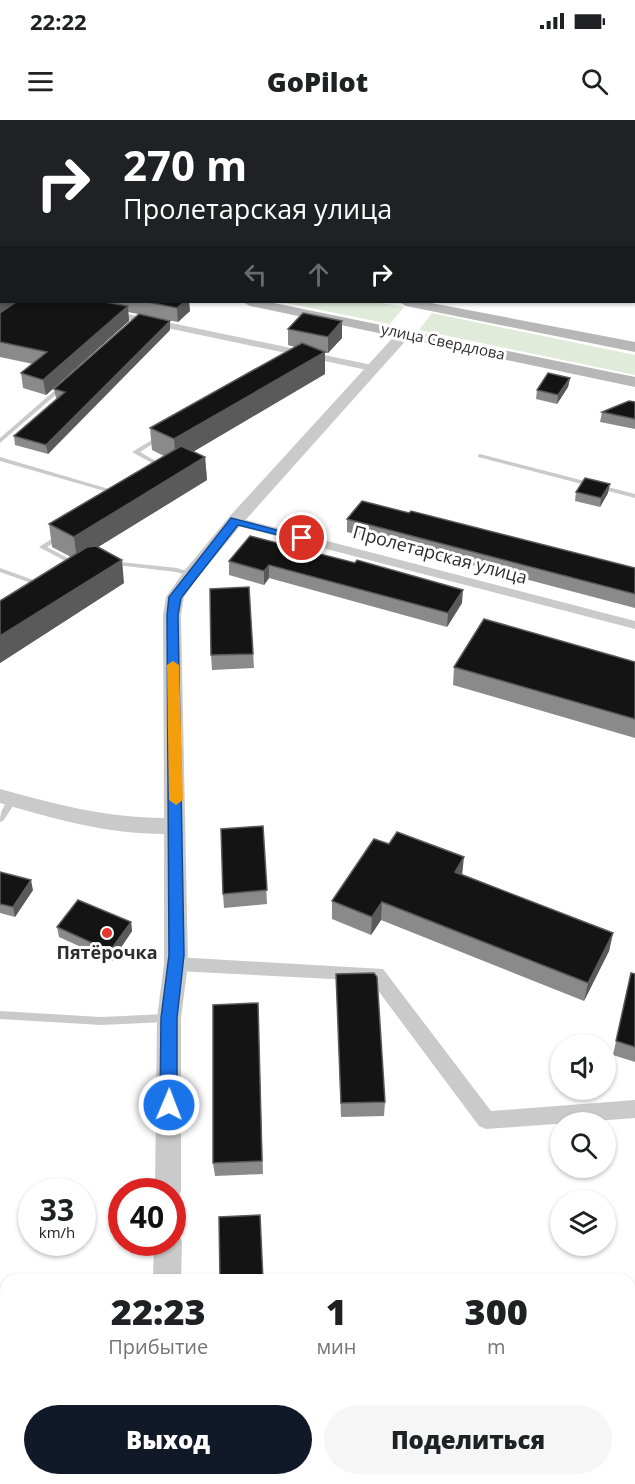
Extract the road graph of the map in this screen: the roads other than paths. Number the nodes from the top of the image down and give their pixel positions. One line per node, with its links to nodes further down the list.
1 (255, 303): 4 (main road, улица Свердлова)
2 (430, 304): 4 (main road); 5 (main road, улица Свердлова)
3 (93, 309): 6 (street)
4 (404, 334): 6 (street); 8 (main road, улица Свердлова)
5 (635, 347)
6 (372, 368): 16 (street)
7 (69, 380): 10 (lane)
8 (635, 382)
9 (165, 435): 13 (lane)
10 (0, 441)
11 (480, 456): 14 (lane)
12 (0, 459): 15 (lane)
13 (161, 475)
14 (635, 496)
15 (117, 501)
16 (235, 521): 21 (street); 23 (street, Пролетарская улица)
17 (70, 530): 20 (lane)
18 (99, 562): 21 (lane)
19 (0, 570): 22 (lane)
20 (72, 572)
21 (191, 574): 26 (street)
22 (38, 593)
23 (635, 624)
24 (6, 798): 25 (lane); 26 (street)
25 (0, 819)
26 (176, 826): 27 (street)
27 (176, 964): 29 (street); 30 (street)
28 (0, 1015): 29 (lane)
29 (169, 1018): 31 (street)
30 (635, 1109)
31 (168, 1178)
32 (168, 1256): 33 (street)
33 (167, 1274)

